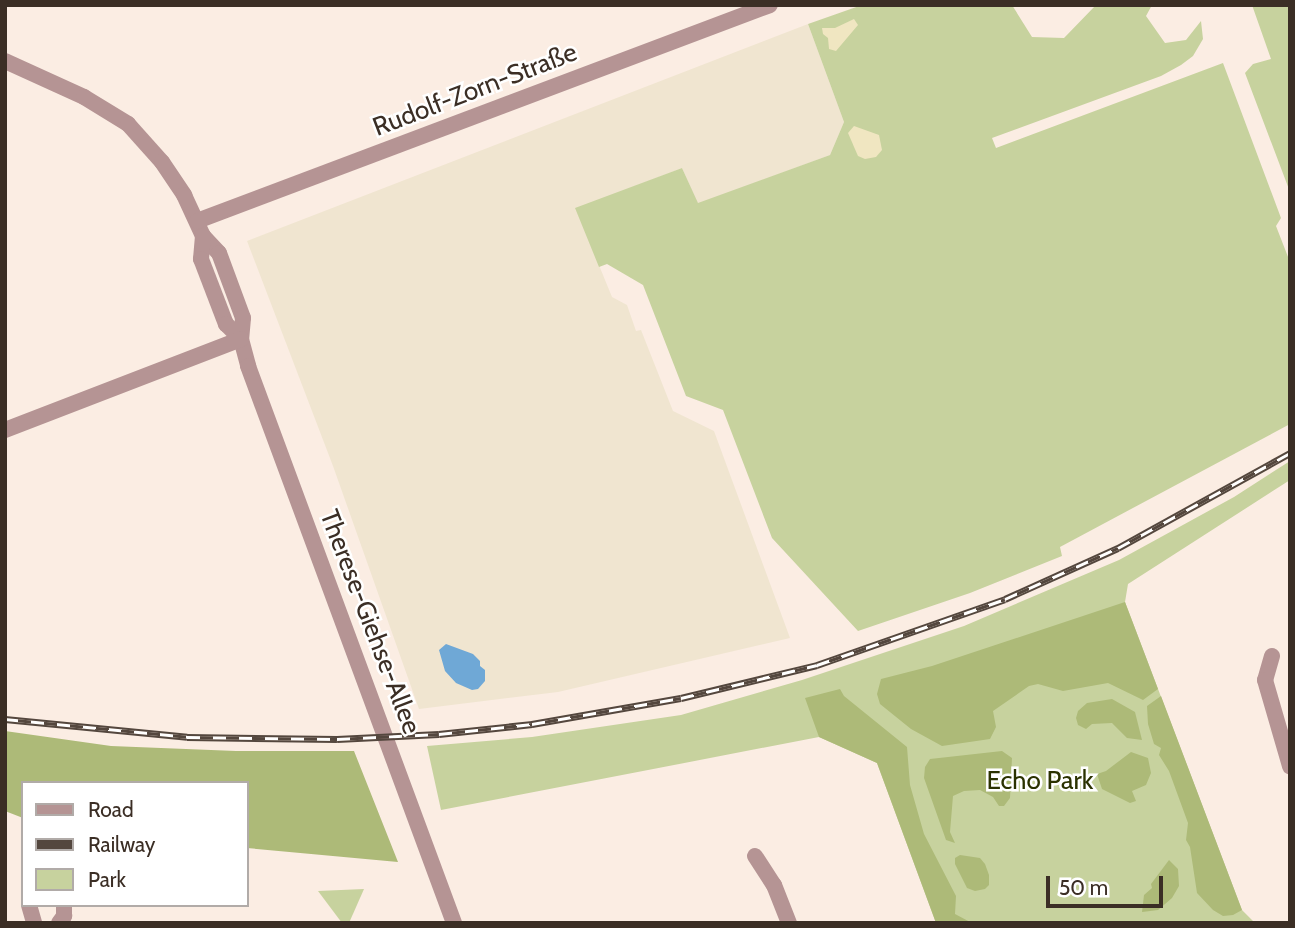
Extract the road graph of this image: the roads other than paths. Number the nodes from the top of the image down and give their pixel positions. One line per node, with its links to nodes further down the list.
1 (770, 5): 3 (street, Rudolf-Zorn-Straße)
2 (5, 61): 3 (street, Therese-Giehse-Allee)
3 (200, 229): 4 (street, Therese-Giehse-Allee)
4 (241, 338): 5 (street); 9 (street, Therese-Giehse-Allee)
5 (5, 430)
6 (1272, 656): 7 (street)
7 (1290, 766)
8 (755, 856): 10 (street)
9 (454, 923)
10 (789, 923)

